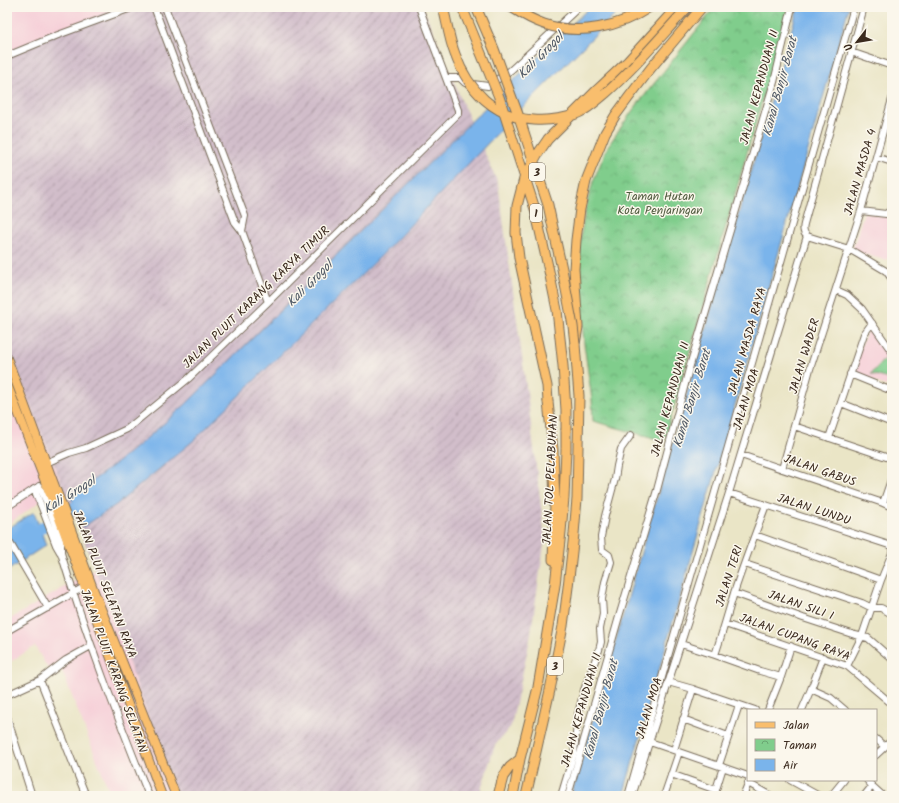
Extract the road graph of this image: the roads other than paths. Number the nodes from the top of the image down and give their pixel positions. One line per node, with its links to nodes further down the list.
1 (134, 7): 18 (street)
2 (154, 7): 28 (street)
3 (165, 7): 28 (street)
4 (419, 7): 20 (street)
5 (443, 7): 12 (highway, bridge)
6 (462, 7): 72 (highway, JALAN TOL PELABUHAN / 1, bridge)
7 (476, 7): 37 (highway, 3, bridge)
8 (511, 7): 10 (highway, bridge)
9 (579, 7): 20 (street)
10 (650, 7)
11 (677, 7): 72 (highway, bridge)
12 (688, 7)
13 (702, 7): 37 (highway, bridge)
14 (792, 7): 124 (street, JALAN KEPANDUAN II)
15 (854, 7): 125 (street, JALAN MASDA RAYA)
16 (864, 7): 17 (street, JALAN MOA)
17 (851, 52): 19 (street); 29 (street, JALAN MOA)
18 (7, 56)
19 (892, 66)
20 (449, 78): 35 (street, JALAN PLUIT KARANG KARYA TIMUR)
21 (892, 99): 22 (street, JALAN MASDA 4)
22 (885, 125): 23 (street); 24 (street, JALAN MASDA 4)
23 (892, 127)
24 (876, 157): 25 (street); 27 (street, JALAN MASDA 4)
25 (892, 162)
26 (892, 209): 27 (street)
27 (861, 211): 30 (street, JALAN MASDA 4)
28 (242, 231): 35 (street)
29 (807, 236): 30 (street); 48 (street, JALAN MOA)
30 (849, 249): 32 (street); 34 (street, JALAN WADER)
31 (892, 266): 32 (street)
32 (886, 271): 33 (street)
33 (892, 279)
34 (836, 290): 36 (street); 45 (street, JALAN WADER)
35 (268, 302): 50 (street, JALAN PLUIT KARANG KARYA TIMUR)
36 (872, 323): 38 (street); 40 (street)
37 (575, 344): 122 (highway, 3)
38 (892, 352)
39 (7, 358): 50 (main road, JALAN PLUIT SELATAN RAYA)
40 (850, 374): 42 (street); 43 (street)
41 (7, 384): 53 (main road, JALAN PLUIT SELATAN RAYA)
42 (892, 387)
43 (841, 403): 44 (street); 47 (street)
44 (892, 423)
45 (794, 426): 47 (street); 51 (street, JALAN WADER)
46 (631, 435): 123 (street, JALAN KEPANDUAN II)
47 (829, 438): 49 (street)
48 (741, 455): 51 (street, JALAN GABUS); 54 (street, JALAN MOA)
49 (892, 459)
50 (46, 463): 56 (main road, JALAN PLUIT SELATAN RAYA)
51 (782, 469): 55 (street, JALAN GABUS)
52 (892, 477): 55 (street)
53 (39, 486): 56 (main road, JALAN PLUIT SELATAN RAYA); 56 (street, JALAN PLUIT KARANG SELATAN); 58 (street)
54 (730, 493): 57 (street, JALAN LUNDU); 77 (street, JALAN MOA)
55 (882, 503): 59 (street, JALAN GABUS)
56 (51, 504): 62 (main road, JALAN PLUIT SELATAN RAYA); 62 (street, JALAN PLUIT KARANG SELATAN)
57 (766, 505): 60 (street, JALAN TERI); 63 (street, JALAN LUNDU)
58 (7, 506)
59 (892, 507)
60 (755, 535): 65 (street, JALAN TERI); 66 (street)
61 (7, 538): 70 (street)
62 (64, 541): 67 (main road, JALAN PLUIT SELATAN RAYA); 68 (street, JALAN PLUIT KARANG SELATAN); 119 (main road, JALAN PLUIT SELATAN RAYA)
63 (892, 546)
64 (892, 553): 66 (street)
65 (745, 564): 69 (street, JALAN TERI); 71 (street)
66 (881, 580): 71 (street)
67 (84, 587): 68 (street); 118 (main road, JALAN PLUIT SELATAN RAYA)
68 (74, 592): 70 (street); 78 (street, JALAN PLUIT KARANG SELATAN)
69 (734, 593): 74 (street, JALAN TERI); 76 (street, JALAN SILI I)
70 (48, 608): 75 (street)
71 (872, 608): 73 (street); 76 (street)
72 (551, 609): 105 (highway, 3)
73 (892, 614)
74 (725, 624): 79 (street, JALAN CUPANG RAYA); 80 (street, JALAN TERI)
75 (7, 631)
76 (862, 636): 82 (street, JALAN SILI I); 83 (street)
77 (682, 644): 80 (street); 86 (street, JALAN MOA)
78 (92, 646): 85 (street); 117 (street, JALAN PLUIT KARANG SELATAN)
79 (791, 646): 81 (street, JALAN CUPANG RAYA); 84 (street)
80 (715, 655): 84 (street)
81 (823, 657): 83 (street, JALAN CUPANG RAYA); 88 (street)
82 (892, 659)
83 (847, 666): 90 (street, JALAN CUPANG RAYA)
84 (781, 677): 93 (street)
85 (40, 680): 89 (street); 116 (street)
86 (668, 682): 87 (street); 101 (street, JALAN MOA)
87 (693, 689): 91 (street); 97 (street)
88 (811, 689): 94 (street); 95 (street)
89 (7, 695)
90 (892, 704)
91 (739, 705): 92 (street); 98 (street)
92 (752, 709)
93 (768, 709)
94 (802, 709)
95 (844, 709)
96 (7, 717): 115 (street)
97 (683, 719): 98 (street); 103 (street)
98 (728, 736): 106 (street)
99 (877, 740): 102 (street)
100 (892, 740): 102 (street)
101 (650, 742): 103 (street); 126 (street, JALAN MOA)
102 (884, 746): 104 (street)
103 (676, 751): 106 (street); 107 (street)
104 (877, 754)
105 (520, 759): 120 (highway); 121 (highway, 3)
106 (721, 766): 108 (street); 114 (street)
107 (671, 774): 114 (street); 127 (street)
108 (747, 776)
109 (792, 781): 130 (street)
110 (843, 781): 131 (street)
111 (868, 781): 113 (street)
112 (748, 782): 128 (street); 129 (street)
113 (872, 786): 132 (street); 133 (street)
114 (715, 793)
115 (32, 796)
116 (86, 796)
117 (149, 796)
118 (162, 796)
119 (176, 796)
120 (498, 796)
121 (513, 796)
122 (526, 796)
123 (561, 796)
124 (568, 796)
125 (628, 796)
126 (632, 796)
127 (664, 796)
128 (743, 796)
129 (771, 796)
130 (818, 796)
131 (832, 796)
132 (864, 796)
133 (883, 796)

